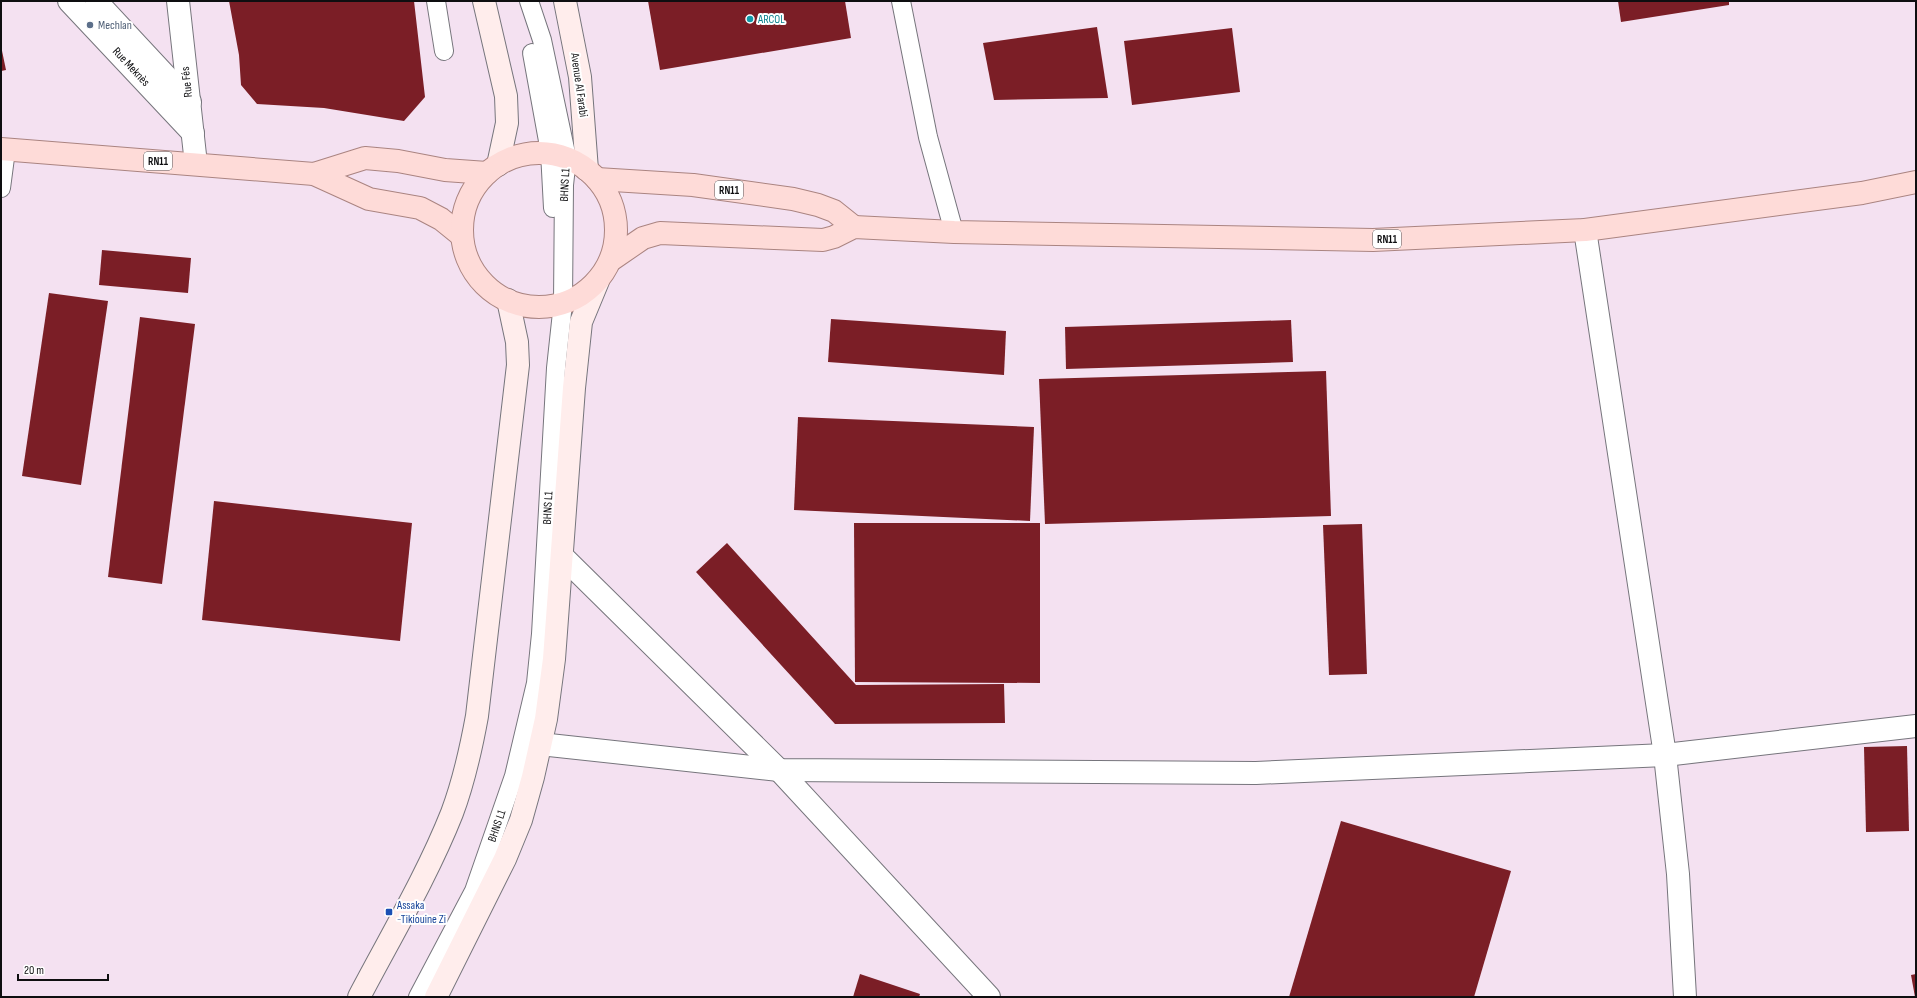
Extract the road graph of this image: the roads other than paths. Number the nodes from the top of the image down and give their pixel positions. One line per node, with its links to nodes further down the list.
1 (69, 1): 12 (street, Rue Meknès)
2 (96, 1): 11 (street, Rue Meknès)
3 (178, 1): 11 (street, Rue Fés)
4 (436, 1): 10 (lane)
5 (484, 1): 16 (street)
6 (523, 1): 14 (lane, BHNS L1)
7 (529, 1): 14 (lane, BHNS L1)
8 (565, 1): 18 (street, Avenue Al Farabi)
9 (901, 1): 23 (lane)
10 (444, 51)
11 (190, 102): 12 (street, Rue Fés)
12 (193, 133): 15 (street, Rue Fés)
13 (4, 149): 15 (main road, RN11); 20 (lane)
14 (559, 155): 16 (main road, RN11); 18 (main road, RN11); 28 (lane, BHNS L1)
15 (196, 164): 17 (main road, RN11)
16 (493, 169): 17 (main road, RN11); 24 (main road, RN11)
17 (314, 174): 24 (main road, RN11)
18 (592, 174): 21 (main road, RN11); 25 (main road, RN11)
19 (1916, 182): 22 (main road, RN11)
20 (1, 188)
21 (854, 227): 23 (main road, RN11); 25 (main road, RN11)
22 (1585, 230): 23 (main road, RN11); 32 (street)
23 (954, 232)
24 (462, 236): 27 (main road, RN11)
25 (611, 260): 26 (main road, RN11)
26 (598, 281): 28 (main road, RN11); 29 (street)
27 (508, 300): 28 (main road, RN11); 34 (street)
28 (557, 304): 35 (lane, BHNS L1); 36 (lane, BHNS L1)
29 (561, 555): 31 (street); 33 (street)
30 (1916, 726): 32 (street)
31 (540, 744): 33 (street); 37 (street)
32 (1666, 755): 33 (street); 39 (street)
33 (779, 770): 38 (street)
34 (359, 997)
35 (412, 997)
36 (418, 997)
37 (436, 997)
38 (989, 997)
39 (1685, 997)

